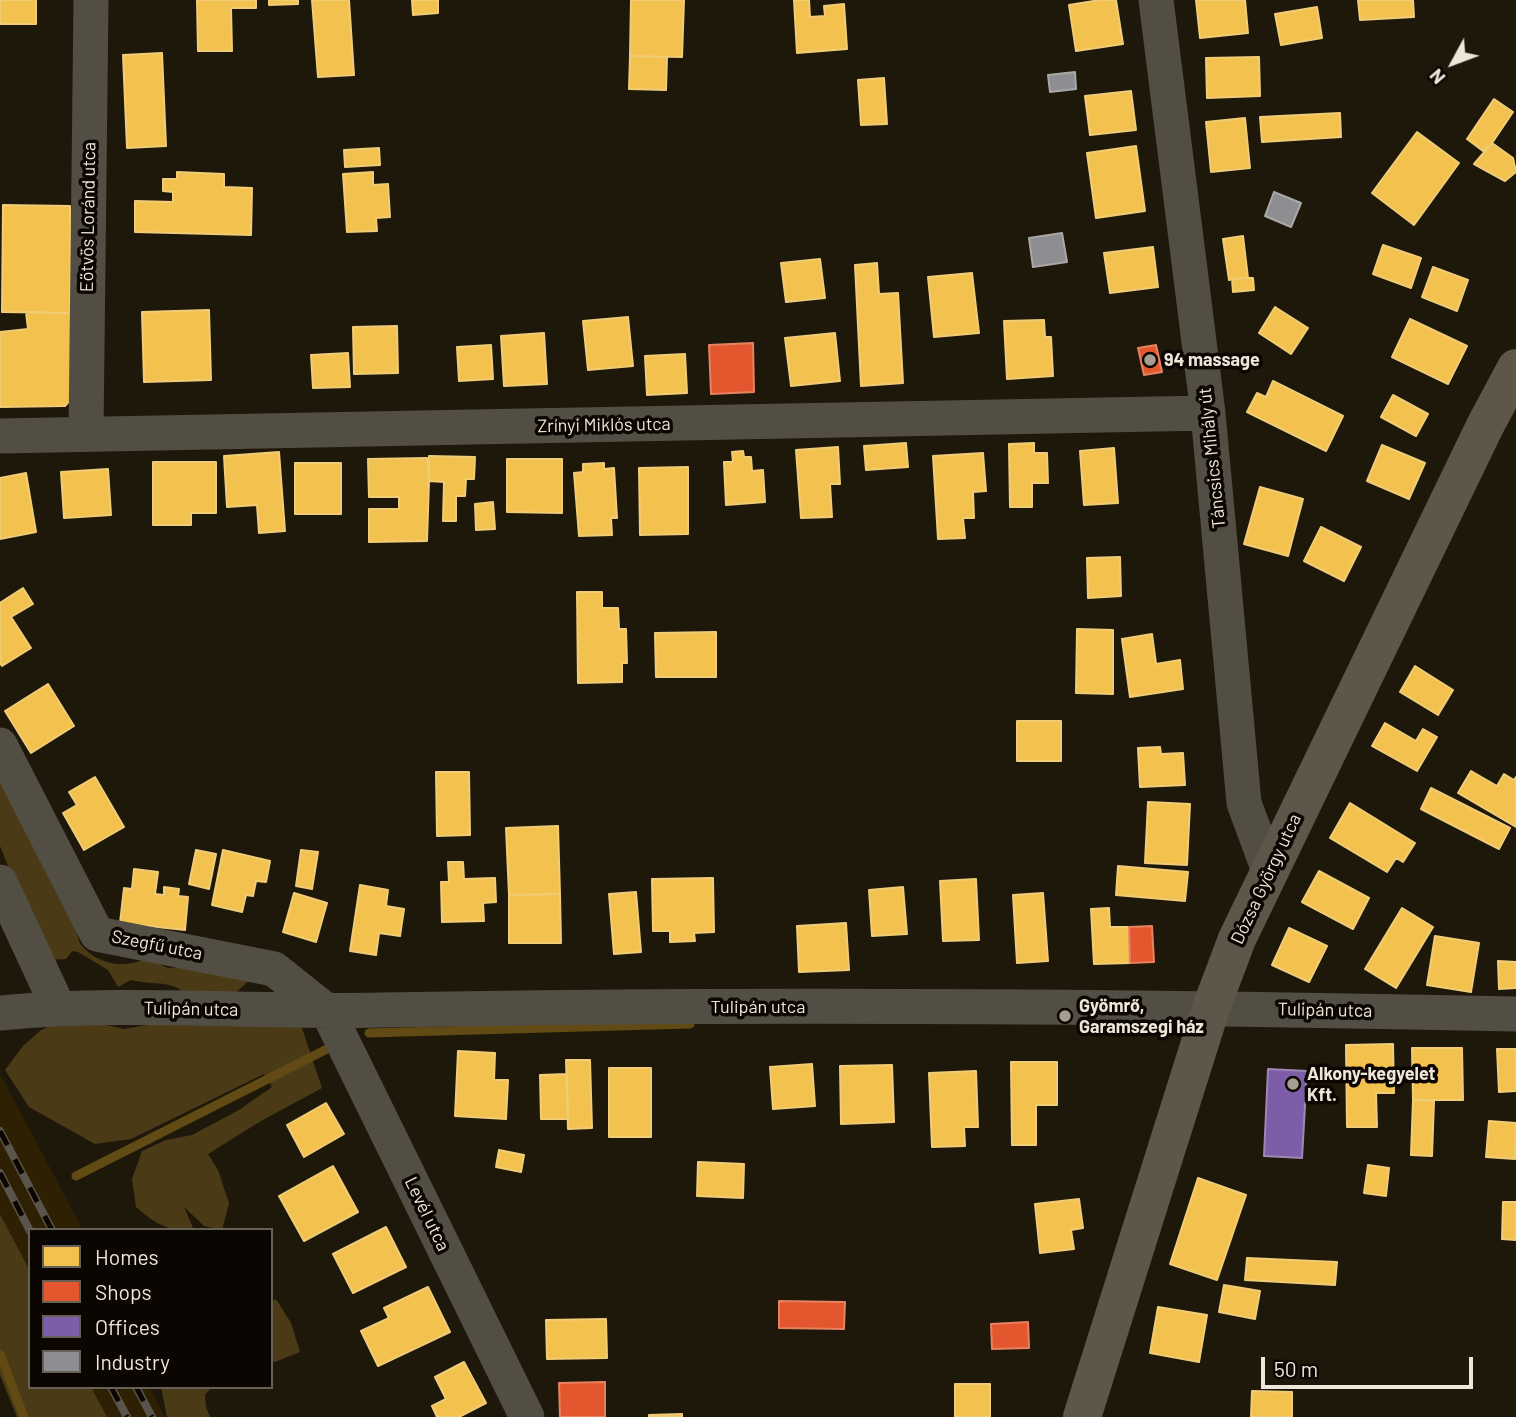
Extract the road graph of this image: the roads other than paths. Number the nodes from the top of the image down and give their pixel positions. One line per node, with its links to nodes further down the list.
1 (91, 0): 5 (street, Eötvös Loránd utca)
2 (1156, 0): 4 (street, Táncsics Mihály út)
3 (1516, 368): 8 (main road, Dózsa György utca)
4 (1208, 413): 5 (street, Zrínyi Miklós utca); 8 (street, Táncsics Mihály út)
5 (86, 435): 6 (street, Zrínyi Miklós utca)
6 (0, 436)
7 (0, 746): 12 (street, Szegfű utca)
8 (1269, 871): 11 (main road, Dózsa György utca)
9 (0, 882): 10 (street)
10 (58, 1007): 12 (street, Tulipán utca); 13 (street, Tulipán utca)
11 (1211, 1008): 12 (street, Tulipán utca); 14 (street, Tulipán utca); 16 (main road, Dózsa György utca)
12 (328, 1012): 15 (street, Levél utca)
13 (0, 1013)
14 (1516, 1014)
15 (527, 1417)
16 (1082, 1417)

